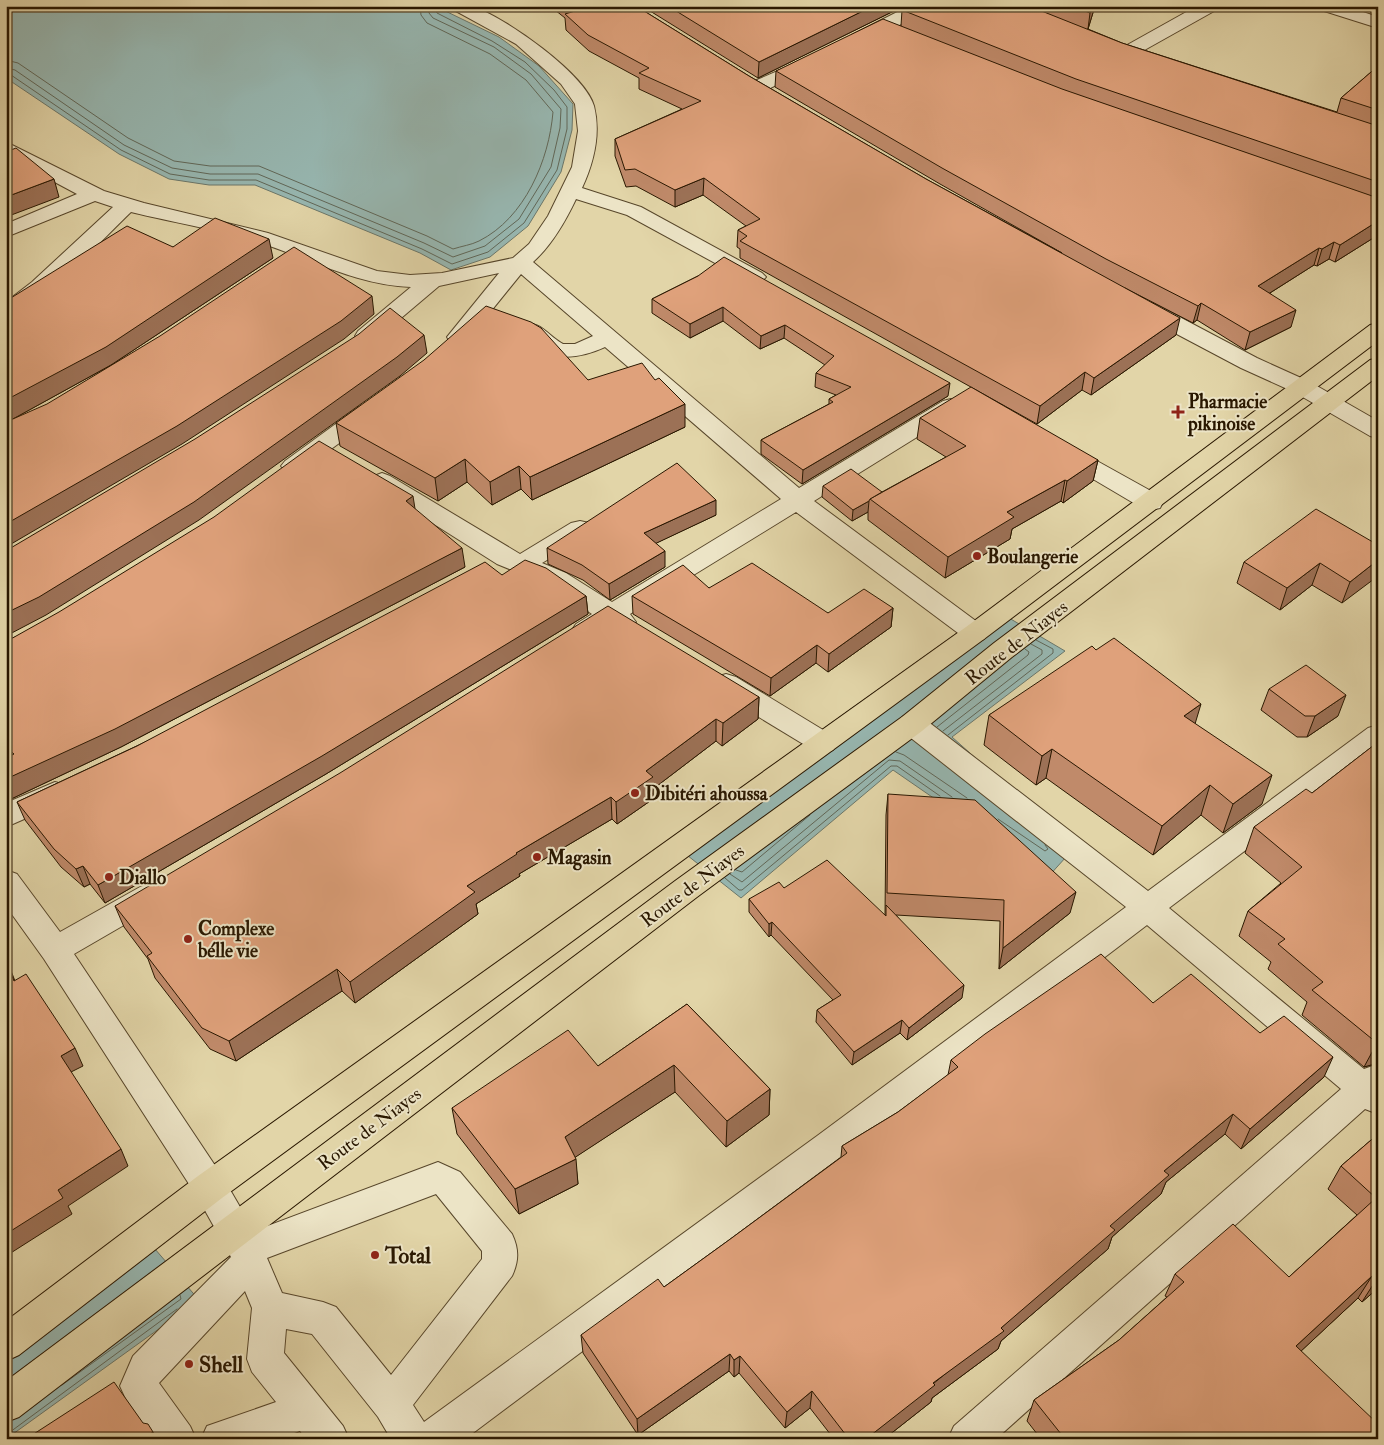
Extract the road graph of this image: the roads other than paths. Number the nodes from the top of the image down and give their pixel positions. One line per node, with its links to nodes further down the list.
1 (498, 6): 5 (street)
2 (923, 6): 7 (street)
3 (1327, 6): 6 (street)
4 (1202, 8): 10 (street)
5 (469, 10): 14 (street)
6 (1378, 23)
7 (883, 27): 8 (street); 12 (street)
8 (906, 37)
9 (1108, 46): 10 (street)
10 (1126, 53): 11 (street)
11 (1145, 59)
12 (757, 87)
13 (6, 148): 15 (street)
14 (572, 191): 19 (street); 22 (street)
15 (94, 194): 16 (street); 17 (street)
16 (127, 205): 18 (street); 24 (street)
17 (6, 231)
18 (300, 252): 20 (street); 21 (street)
19 (520, 262): 21 (street); 27 (street); 29 (street)
20 (277, 267)
21 (432, 281): 28 (street)
22 (771, 286)
23 (1128, 299): 32 (street)
24 (6, 313)
25 (513, 316): 27 (street)
26 (1378, 330): 32 (main road, Route de Niayes)
27 (609, 337): 41 (street)
28 (345, 351)
29 (444, 353)
30 (1378, 365): 34 (main road, Route de Niayes)
31 (951, 386): 41 (street)
32 (1302, 387): 34 (street); 42 (main road, Route de Niayes)
33 (385, 400): 37 (street)
34 (1328, 402): 35 (street); 51 (main road, Route de Niayes)
35 (1378, 431)
36 (1043, 439): 42 (street)
37 (320, 446): 38 (street); 40 (street)
38 (341, 458)
39 (364, 471): 44 (street)
40 (277, 478)
41 (797, 500): 46 (street); 47 (street)
42 (1151, 502): 47 (main road, Route de Niayes)
43 (592, 522): 44 (street)
44 (514, 561): 45 (street); 46 (street)
45 (481, 571)
46 (609, 614): 48 (street); 49 (street)
47 (975, 632): 53 (main road, Route de Niayes)
48 (643, 634)
49 (561, 645)
50 (710, 674): 53 (street)
51 (912, 724): 58 (street); 62 (main road, Route de Niayes)
52 (1378, 735): 58 (street)
53 (823, 743): 61 (main road, Route de Niayes)
54 (73, 784): 55 (street)
55 (6, 816)
56 (6, 882): 59 (street)
57 (170, 884): 59 (street)
58 (1148, 908): 60 (street); 72 (street)
59 (55, 950): 61 (street)
60 (1373, 1089): 73 (street)
61 (210, 1187): 62 (street); 64 (main road, Route de Niayes)
62 (244, 1246): 63 (street); 65 (main road, Route de Niayes); 66 (street); 68 (street)
63 (270, 1308): 66 (street); 67 (street)
64 (6, 1343)
65 (6, 1404)
66 (391, 1404): 71 (street)
67 (307, 1410): 69 (street); 70 (street)
68 (177, 1439)
69 (220, 1439)
70 (330, 1439)
71 (413, 1439)
72 (433, 1439)
73 (967, 1439)

